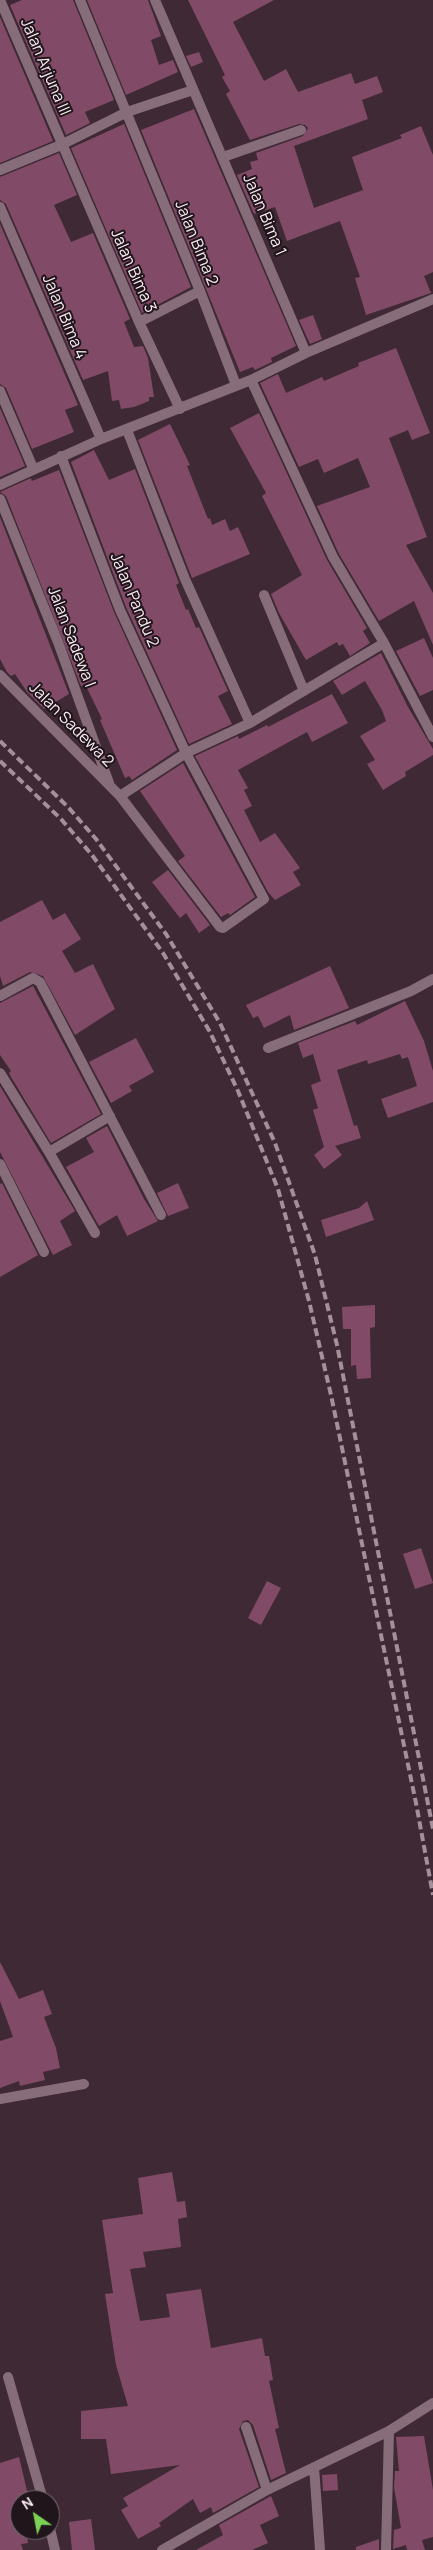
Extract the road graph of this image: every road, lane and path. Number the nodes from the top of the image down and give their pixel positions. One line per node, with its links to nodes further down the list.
1 (0, 0): 7 (street, Jalan Arjuna III)
2 (80, 0): 5 (street, Jalan Bima 2)
3 (155, 0): 4 (street, Jalan Bima 1)
4 (193, 90): 5 (street); 8 (street, Jalan Bima 1)
5 (127, 112): 7 (street); 11 (street, Jalan Bima 2)
6 (301, 130): 8 (street)
7 (61, 145): 9 (street); 13 (street, Jalan Bima 3)
8 (223, 157): 14 (street, Jalan Bima 1)
9 (0, 170)
10 (0, 207): 20 (street, Jalan Bima 4)
11 (200, 291): 13 (street); 16 (street, Jalan Bima 2)
12 (433, 299): 14 (street)
13 (139, 322): 18 (street, Jalan Bima 3)
14 (306, 352): 15 (street)
15 (251, 380): 16 (street); 26 (street)
16 (236, 385): 18 (street)
17 (0, 391): 22 (street)
18 (180, 408): 19 (street)
19 (127, 430): 20 (street); 29 (street)
20 (101, 439): 21 (street)
21 (60, 456): 22 (street); 31 (street, Jalan Pandu 2)
22 (33, 468): 23 (street)
23 (0, 485)
24 (0, 499): 32 (street, Jalan Sadewa I)
25 (264, 595): 28 (street)
26 (384, 643): 28 (street); 30 (street)
27 (1, 675): 32 (street, Jalan Sadewa 2)
28 (304, 691): 29 (street)
29 (250, 723): 31 (street)
30 (433, 737)
31 (186, 753): 33 (street); 33 (street, Jalan Pandu 2)
32 (110, 786): 33 (street, Jalan Sadewa 2)
33 (120, 796)
34 (433, 980): 36 (street)
35 (0, 996): 38 (street)
36 (268, 1048)
37 (1, 1076): 39 (street)
38 (110, 1116): 39 (street); 41 (street)
39 (49, 1152): 42 (street)
40 (0, 1164): 43 (street)
41 (161, 1216)
42 (95, 1234)
43 (44, 1252)
44 (84, 2084): 45 (street)
45 (0, 2099)
46 (8, 2377): 51 (street)
47 (433, 2403): 49 (street)
48 (246, 2426): 52 (street)
49 (389, 2431): 50 (street); 55 (street)
50 (314, 2467): 52 (street); 54 (street)
51 (40, 2490)
52 (267, 2490): 53 (street)
53 (162, 2550)
54 (320, 2550)
55 (386, 2550)

